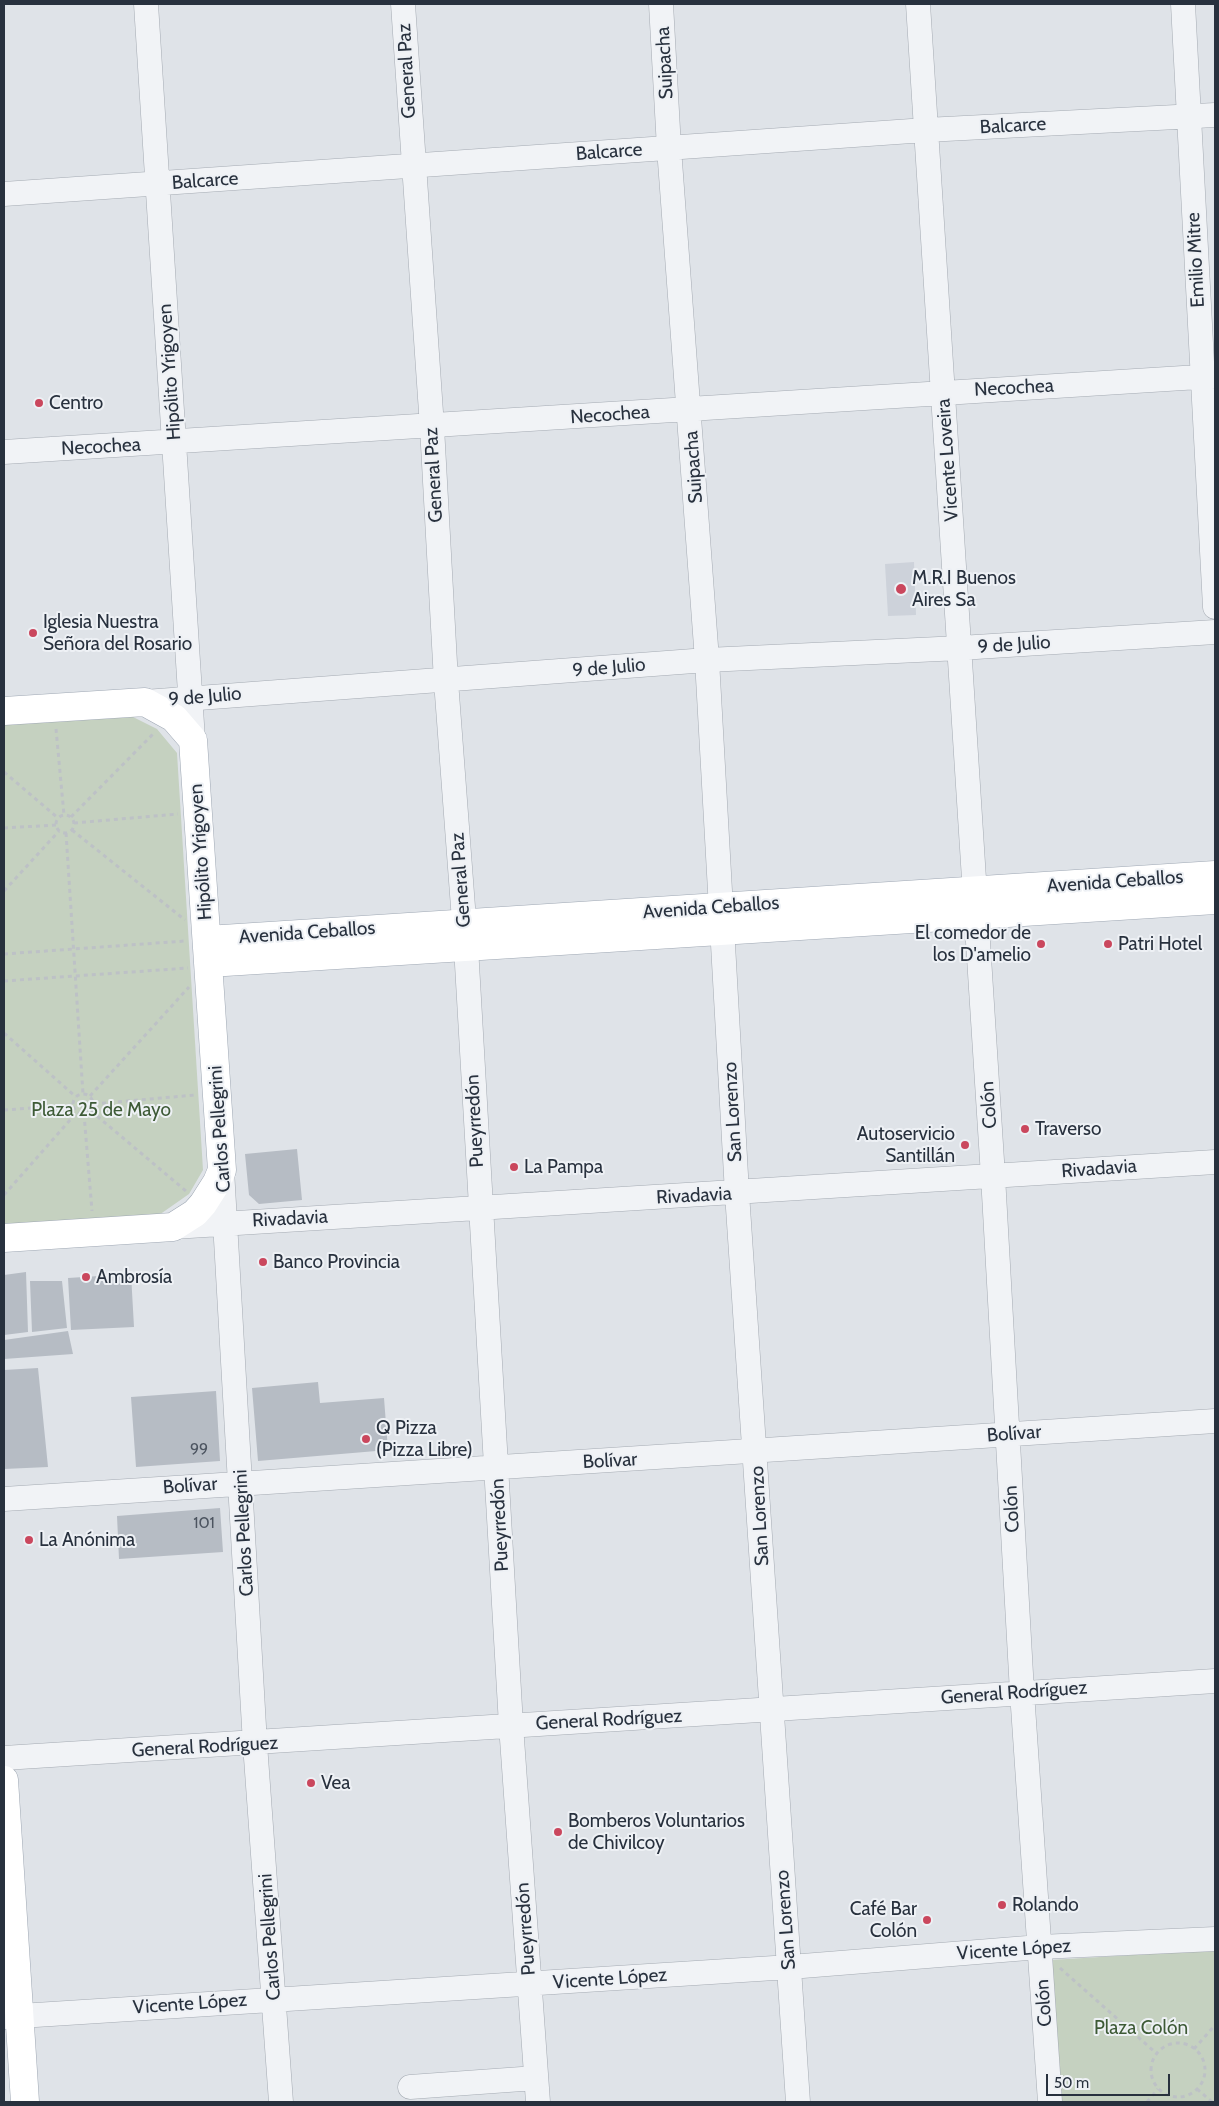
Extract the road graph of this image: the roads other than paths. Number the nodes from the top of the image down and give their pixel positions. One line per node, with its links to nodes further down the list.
1 (146, 4): 11 (street, Hipólito Yrigoyen)
2 (403, 4): 10 (street, General Paz)
3 (662, 4): 9 (street, Suipacha)
4 (918, 4): 8 (street, Vicente Loveira)
5 (1183, 4): 7 (street, Emilio Mitre)
6 (1215, 115): 7 (street, Balcarce)
7 (1189, 116): 8 (street, Balcarce); 13 (street, Emilio Mitre)
8 (926, 130): 9 (street, Balcarce); 14 (street, Vicente Loveira)
9 (669, 148): 10 (street, Balcarce); 15 (street, Suipacha)
10 (413, 166): 11 (street, Balcarce); 16 (street, General Paz)
11 (158, 185): 12 (street, Balcarce); 17 (street, Hipólito Yrigoyen)
12 (4, 194)
13 (1209, 377): 14 (street, Necochea); 19 (street, Emilio Mitre)
14 (944, 392): 15 (street, Necochea); 21 (street, Vicente Loveira)
15 (690, 410): 16 (street, Necochea); 22 (street, Suipacha)
16 (432, 427): 17 (street, Necochea); 23 (street, General Paz)
17 (175, 443): 18 (street, Necochea); 24 (street, Hipólito Yrigoyen)
18 (4, 452)
19 (1215, 607)
20 (1215, 632): 21 (street, 9 de Julio)
21 (960, 648): 22 (street, 9 de Julio); 30 (street, Vicente Loveira)
22 (708, 660): 23 (street, 9 de Julio); 31 (street, Suipacha)
23 (446, 681): 24 (street, 9 de Julio); 32 (street, General Paz)
24 (191, 697): 25 (street, 9 de Julio); 27 (street, Hipólito Yrigoyen)
25 (145, 702): 26 (main road, 9 de Julio); 27 (main road)
26 (4, 711)
27 (193, 740): 33 (main road, Hipólito Yrigoyen)
28 (1215, 875): 30 (main road, Avenida Ceballos)
29 (1215, 900): 30 (main road, Avenida Ceballos)
30 (975, 903): 31 (main road, Avenida Ceballos); 36 (street, Colón)
31 (723, 918): 32 (main road, Avenida Ceballos); 37 (street, San Lorenzo)
32 (465, 935): 33 (main road, Avenida Ceballos); 38 (street, Pueyrredón)
33 (192, 951): 35 (main road, Carlos Pellegrini)
34 (1215, 1162): 36 (street, Rivadavia)
35 (222, 1170): 39 (street, Carlos Pellegrini); 40 (main road)
36 (993, 1176): 37 (street, Rivadavia); 43 (street, Colón)
37 (737, 1193): 38 (street, Rivadavia); 44 (street, San Lorenzo)
38 (480, 1209): 39 (street, Rivadavia); 45 (street, Pueyrredón)
39 (226, 1223): 40 (street, Rivadavia); 46 (street, Carlos Pellegrini)
40 (174, 1227): 41 (main road, Rivadavia)
41 (4, 1238)
42 (1215, 1421): 43 (street, Bolívar)
43 (1007, 1434): 44 (street, Bolívar); 49 (street, Colón)
44 (756, 1452): 45 (street, Bolívar); 50 (street, San Lorenzo)
45 (497, 1467): 46 (street, Bolívar); 51 (street, Pueyrredón)
46 (241, 1482): 47 (street, Bolívar); 52 (street, Carlos Pellegrini)
47 (4, 1499)
48 (1215, 1681): 49 (street, General Rodríguez)
49 (1022, 1692): 50 (street, General Rodríguez); 56 (street, Colón)
50 (771, 1710): 51 (street, General Rodríguez); 57 (street, San Lorenzo)
51 (511, 1726): 52 (street, General Rodríguez); 58 (street, Pueyrredón)
52 (255, 1744): 53 (street, General Rodríguez); 59 (street, Carlos Pellegrini)
53 (4, 1758)
54 (4, 1780): 60 (main road)
55 (1215, 1939): 56 (street, Vicente López)
56 (1047, 1955): 57 (street, Vicente López); 67 (street, Colón)
57 (790, 1967): 58 (street, Vicente López); 66 (street, San Lorenzo)
58 (530, 1984): 59 (street, Vicente López); 61 (street, Pueyrredón)
59 (275, 1999): 60 (street, Vicente López); 64 (street, Carlos Pellegrini)
60 (11, 2016): 63 (main road)
61 (536, 2078): 62 (street); 65 (street, Pueyrredón)
62 (410, 2087)
63 (25, 2102)
64 (281, 2102)
65 (538, 2102)
66 (798, 2102)
67 (1050, 2102)

